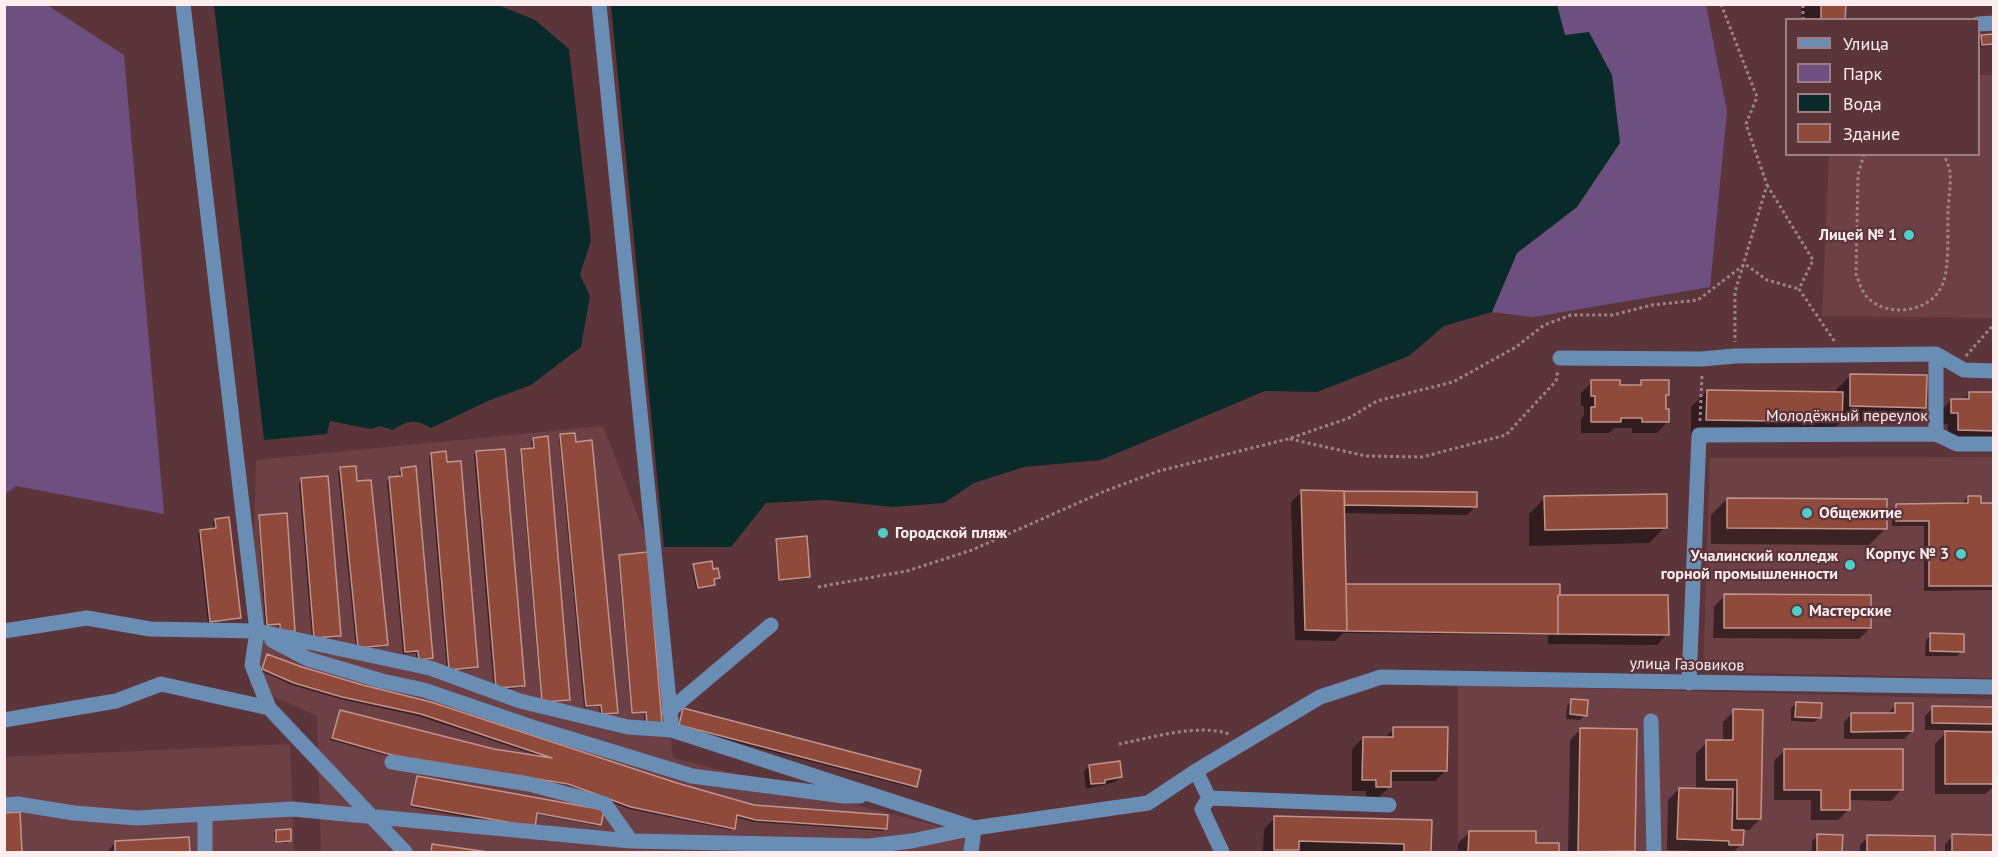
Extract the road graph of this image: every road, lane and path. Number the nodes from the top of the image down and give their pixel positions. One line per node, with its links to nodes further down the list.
1 (183, 4): 24 (street)
2 (599, 4): 28 (street)
3 (1721, 4): 6 (path)
4 (1863, 156): 5 (path)
5 (1945, 156)
6 (1767, 185): 7 (path); 8 (path)
7 (1745, 264): 8 (path); 12 (path); 19 (path)
8 (1799, 289): 11 (path)
9 (1994, 324): 15 (path)
10 (1936, 354): 11 (street); 15 (street); 17 (street)
11 (1835, 355): 12 (street)
12 (1735, 356): 14 (street)
13 (1560, 358): 14 (street); 19 (path)
14 (1702, 359): 18 (path)
15 (1964, 370): 16 (street)
16 (1994, 370)
17 (1936, 434): 18 (street, Молодёжный переулок); 20 (street, Молодёжный переулок)
18 (1699, 435): 25 (street)
19 (1288, 439): 21 (path)
20 (1994, 444)
21 (818, 587)
22 (771, 625): 28 (street)
23 (4, 631): 24 (street)
24 (256, 631): 27 (street); 31 (street); 36 (street)
25 (1689, 683): 26 (street, улица Газовиков); 32 (street, улица Газовиков)
26 (1994, 687)
27 (269, 708): 29 (street); 41 (street)
28 (669, 711): 31 (street)
29 (4, 720)
30 (1651, 721): 49 (street)
31 (672, 730): 36 (street)
32 (1247, 741): 33 (path); 35 (street, улица Газовиков)
33 (1119, 744)
34 (392, 762): 43 (street)
35 (1196, 771): 37 (street); 42 (street, улица Газовиков)
36 (875, 796): 42 (street)
37 (1209, 798): 39 (street); 48 (street)
38 (4, 805): 40 (street, улица Газовиков)
39 (1389, 805)
40 (205, 814): 41 (street, улица Газовиков); 45 (street)
41 (371, 816): 43 (street, улица Газовиков); 46 (street)
42 (974, 828): 44 (street, улица Газовиков); 47 (street)
43 (631, 841): 44 (street, улица Газовиков)
44 (867, 849)
45 (205, 852)
46 (405, 852)
47 (971, 852)
48 (1222, 852)
49 (1654, 852)

